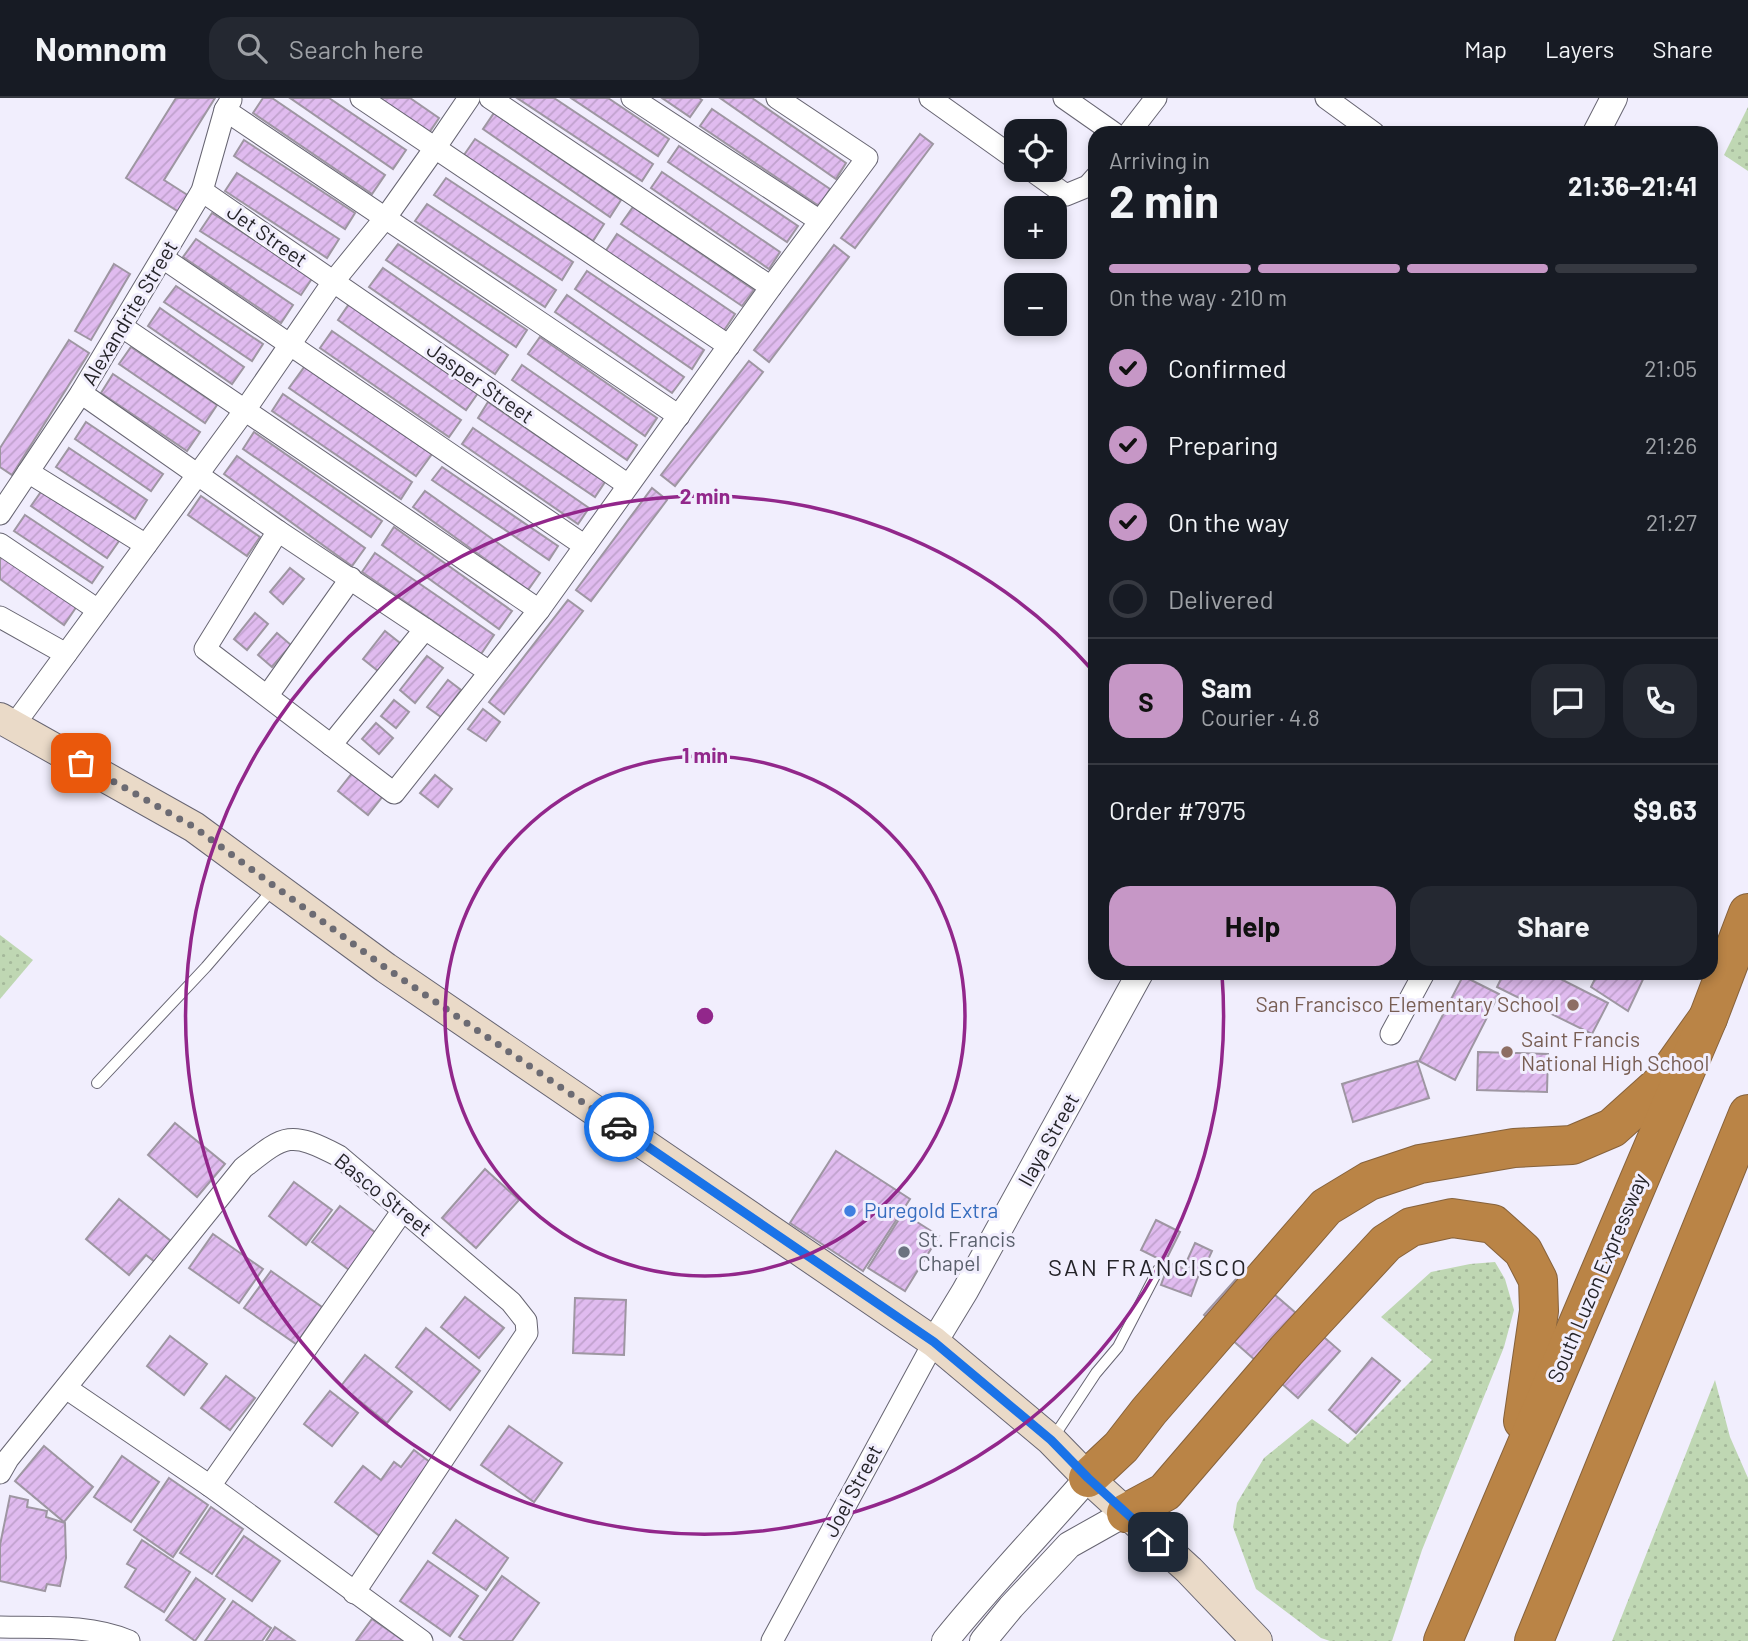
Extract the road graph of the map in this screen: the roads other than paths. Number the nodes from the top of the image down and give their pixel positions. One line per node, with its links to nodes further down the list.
1 (361, 98): 16 (street)
2 (469, 98): 16 (street)
3 (490, 98): 25 (street)
4 (632, 98): 22 (street)
5 (777, 98): 22 (street)
6 (930, 98): 17 (street)
7 (1156, 98): 13 (street)
8 (1326, 98): 14 (street)
9 (1614, 98): 15 (street)
10 (1078, 102): 12 (street)
11 (229, 104): 20 (street, Alexandrite Street); 21 (street)
12 (1106, 126)
13 (1134, 126)
14 (1364, 126)
15 (1599, 126)
16 (435, 148): 21 (street); 28 (street)
17 (1004, 151)
18 (1048, 182): 19 (street)
19 (1088, 186)
20 (202, 191): 23 (street, Alexandrite Street); 24 (street, Jet Street)
21 (386, 217): 24 (street); 31 (street)
22 (820, 221): 25 (street)
23 (163, 258): 26 (street, Alexandrite Street); 27 (street)
24 (332, 282): 27 (street); 34 (street, Jasper Street)
25 (771, 288): 28 (street)
26 (121, 326): 29 (street, Alexandrite Street); 30 (street)
27 (291, 345): 30 (street); 39 (street)
28 (729, 346): 31 (street)
29 (81, 393): 32 (street, Alexandrite Street); 33 (street)
30 (245, 410): 33 (street); 42 (street)
31 (678, 415): 34 (street)
32 (28, 472): 35 (street, Alexandrite Street); 38 (street)
33 (198, 473): 36 (street); 38 (street)
34 (628, 485): 39 (street)
35 (0, 514)
36 (278, 531): 40 (street); 47 (street)
37 (0, 544): 41 (street)
38 (146, 545): 41 (street)
39 (585, 546): 42 (street)
40 (351, 578): 44 (street); 47 (street)
41 (98, 610): 45 (street)
42 (538, 610): 46 (street)
43 (0, 617): 45 (street)
44 (425, 629): 46 (street); 49 (street)
45 (66, 654): 48 (street)
46 (488, 671): 49 (street)
47 (268, 695): 49 (street)
48 (7, 721): 50 (main road)
49 (331, 745)
50 (275, 887): 56 (lane); 60 (main road)
51 (1748, 913): 54 (highway, South Luzon Expressway)
52 (1136, 980): 60 (street, Ilaya Street)
53 (1420, 980): 55 (street)
54 (1708, 1018): 63 (highway, South Luzon Expressway); 65 (highway)
55 (1391, 1034)
56 (97, 1083)
57 (1748, 1114): 77 (highway)
58 (402, 1210): 61 (street, Basco Street); 66 (street); 68 (street, Basco Street)
59 (1158, 1270): 62 (lane)
60 (934, 1342): 62 (main road); 72 (street, Joel Street)
61 (66, 1388): 64 (street, Basco Street); 66 (street)
62 (1051, 1440): 65 (main road)
63 (1516, 1472): 67 (highway); 76 (highway, South Luzon Expressway)
64 (0, 1473)
65 (1088, 1478): 67 (main road); 73 (street)
66 (210, 1486): 68 (street)
67 (1126, 1513): 74 (street); 75 (main road)
68 (354, 1593): 71 (street)
69 (0, 1627): 70 (street)
70 (129, 1641)
71 (422, 1641)
72 (772, 1641)
73 (945, 1641)
74 (983, 1641)
75 (1257, 1641)
76 (1443, 1641)
77 (1534, 1641)

